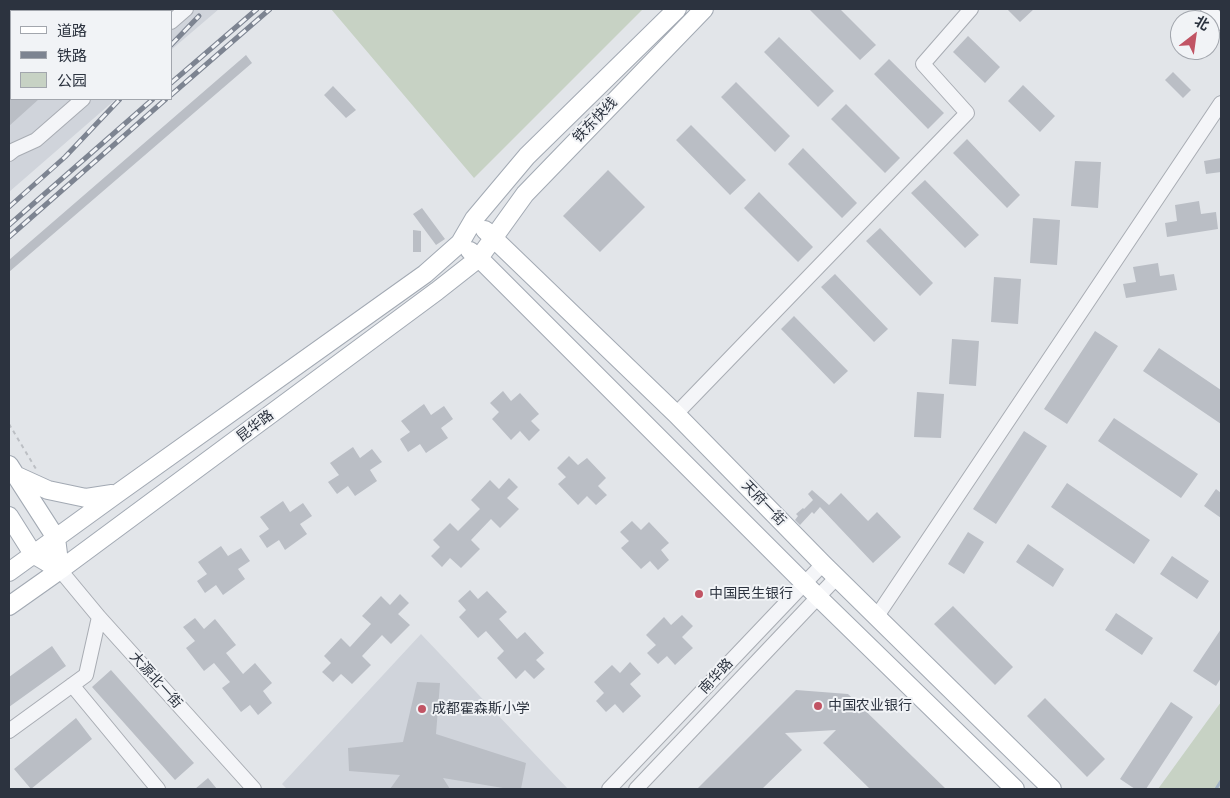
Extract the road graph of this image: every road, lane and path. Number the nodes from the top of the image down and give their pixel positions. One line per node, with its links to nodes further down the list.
1 (186, 9): 6 (street)
2 (677, 9): 11 (main road, 铁东快线)
3 (704, 9): 12 (main road, 铁东快线)
4 (971, 9): 15 (street)
5 (1208, 9): 7 (street)
6 (172, 21)
7 (1221, 22)
8 (81, 100): 10 (street)
9 (1221, 103): 30 (street)
10 (9, 154)
11 (474, 219): 12 (main road, 天府一街); 13 (main road, 昆华路)
12 (494, 238): 14 (main road, 昆华路); 15 (main road, 天府一街)
13 (460, 242): 14 (main road, 天府一街); 19 (main road, 昆华路)
14 (479, 258): 24 (main road, 昆华路); 27 (main road, 天府一街)
15 (676, 414): 23 (main road, 天府一街)
16 (9, 424): 18 (path)
17 (12, 470): 18 (main road); 21 (main road)
18 (48, 490): 19 (main road)
19 (118, 493): 21 (main road, 昆华路)
20 (9, 516): 22 (main road)
21 (56, 538): 22 (main road, 昆华路); 24 (main road)
22 (33, 554): 24 (main road); 25 (main road, 昆华路)
23 (823, 564): 26 (main road, 天府一街); 27 (street, 南华路)
24 (60, 570): 29 (main road, 昆华路); 31 (street, 大源北一街)
25 (9, 572)
26 (837, 577): 28 (street); 30 (main road, 天府一街)
27 (804, 583): 28 (main road, 天府一街); 36 (street, 南华路)
28 (818, 597): 37 (street); 38 (main road, 天府一街)
29 (9, 606)
30 (877, 616): 39 (main road, 天府一街)
31 (99, 617): 32 (street); 35 (street, 大源北一街)
32 (72, 685): 33 (street); 34 (street)
33 (9, 731)
34 (158, 789)
35 (254, 789)
36 (609, 789)
37 (636, 789)
38 (1015, 789)
39 (1052, 789)

